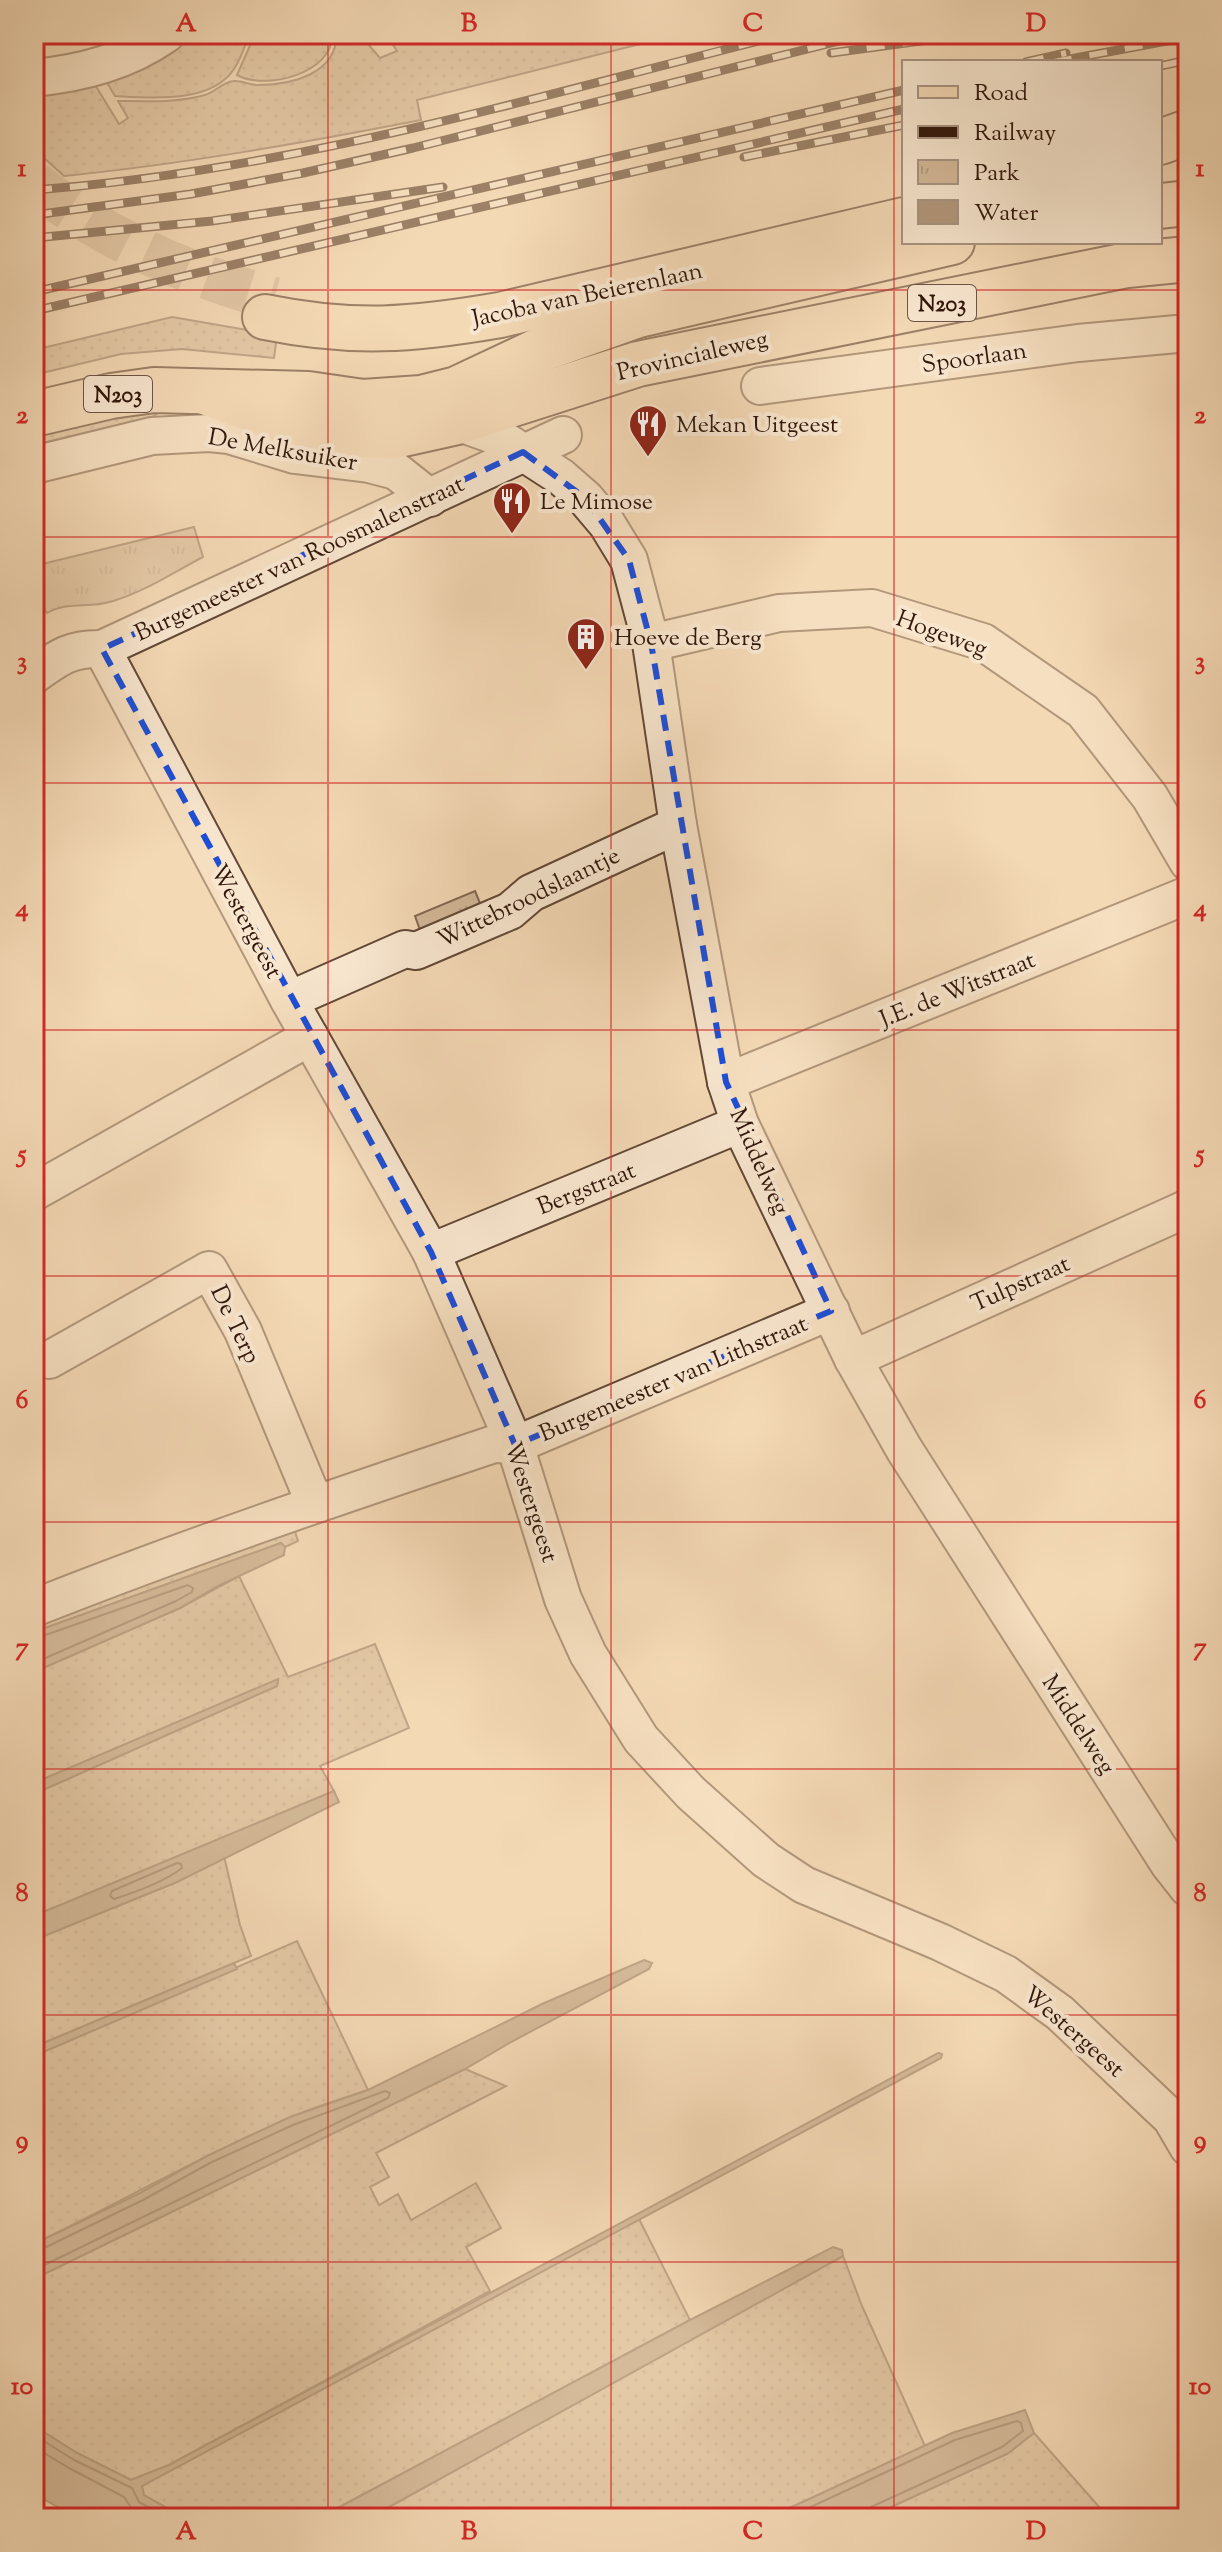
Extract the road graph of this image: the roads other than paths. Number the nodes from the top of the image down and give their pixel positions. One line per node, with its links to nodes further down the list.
1 (166, 34): 2 (street)
2 (34, 78)
3 (1188, 132): 4 (main road)
4 (1162, 141)
5 (1188, 156): 6 (main road)
6 (1162, 163)
7 (1188, 203): 9 (main road)
8 (902, 205): 10 (main road, Jacoba van Beierenlaan)
9 (1162, 206)
10 (902, 220)
11 (943, 244): 16 (main road, Provincialeweg / N203)
12 (1188, 259): 14 (main road, Provincialeweg / N203)
13 (1188, 333): 15 (street, Spoorlaan)
14 (638, 364): 18 (main road, Provincialeweg / N203); 19 (street)
15 (760, 386)
16 (205, 392): 17 (main road, Provincialeweg / N203); 18 (main road, Provincialeweg / N203)
17 (34, 414)
18 (457, 422): 20 (street, Middelweg)
19 (563, 435): 20 (street, Burgemeester van Roosmalenstraat); 22 (street)
20 (523, 452): 22 (street, Middelweg); 23 (street, Burgemeester van Roosmalenstraat)
21 (34, 465): 23 (street, De Melksuiker)
22 (561, 477): 24 (street, Middelweg)
23 (430, 498): 25 (street, Burgemeester van Roosmalenstraat)
24 (651, 643): 27 (street, Middelweg); 28 (street, Hogeweg)
25 (102, 649): 26 (street, Burgemeester van Roosmalenstraat); 30 (street, Westergeest)
26 (34, 675)
27 (678, 825): 30 (street, Wittebroodslaantje); 32 (street, Middelweg)
28 (1188, 862)
29 (1188, 895): 32 (street, J.E. de Witstraat)
30 (289, 1000): 31 (street, Westergeest)
31 (310, 1037): 34 (street); 36 (street, Westergeest)
32 (726, 1082): 33 (street, Middelweg)
33 (740, 1124): 36 (street, Bergstraat); 37 (street, Middelweg)
34 (37, 1182)
35 (1188, 1208): 38 (street, Tulpstraat)
36 (431, 1252): 40 (street, Westergeest)
37 (831, 1311): 38 (street, Middelweg); 40 (street, Burgemeester van Lithstraat)
38 (853, 1359): 43 (street, Middelweg)
39 (49, 1360): 41 (street, De Terp)
40 (515, 1445): 41 (street); 44 (street, Westergeest)
41 (315, 1504): 42 (street)
42 (34, 1608)
43 (1188, 1888)
44 (1182, 2124)

